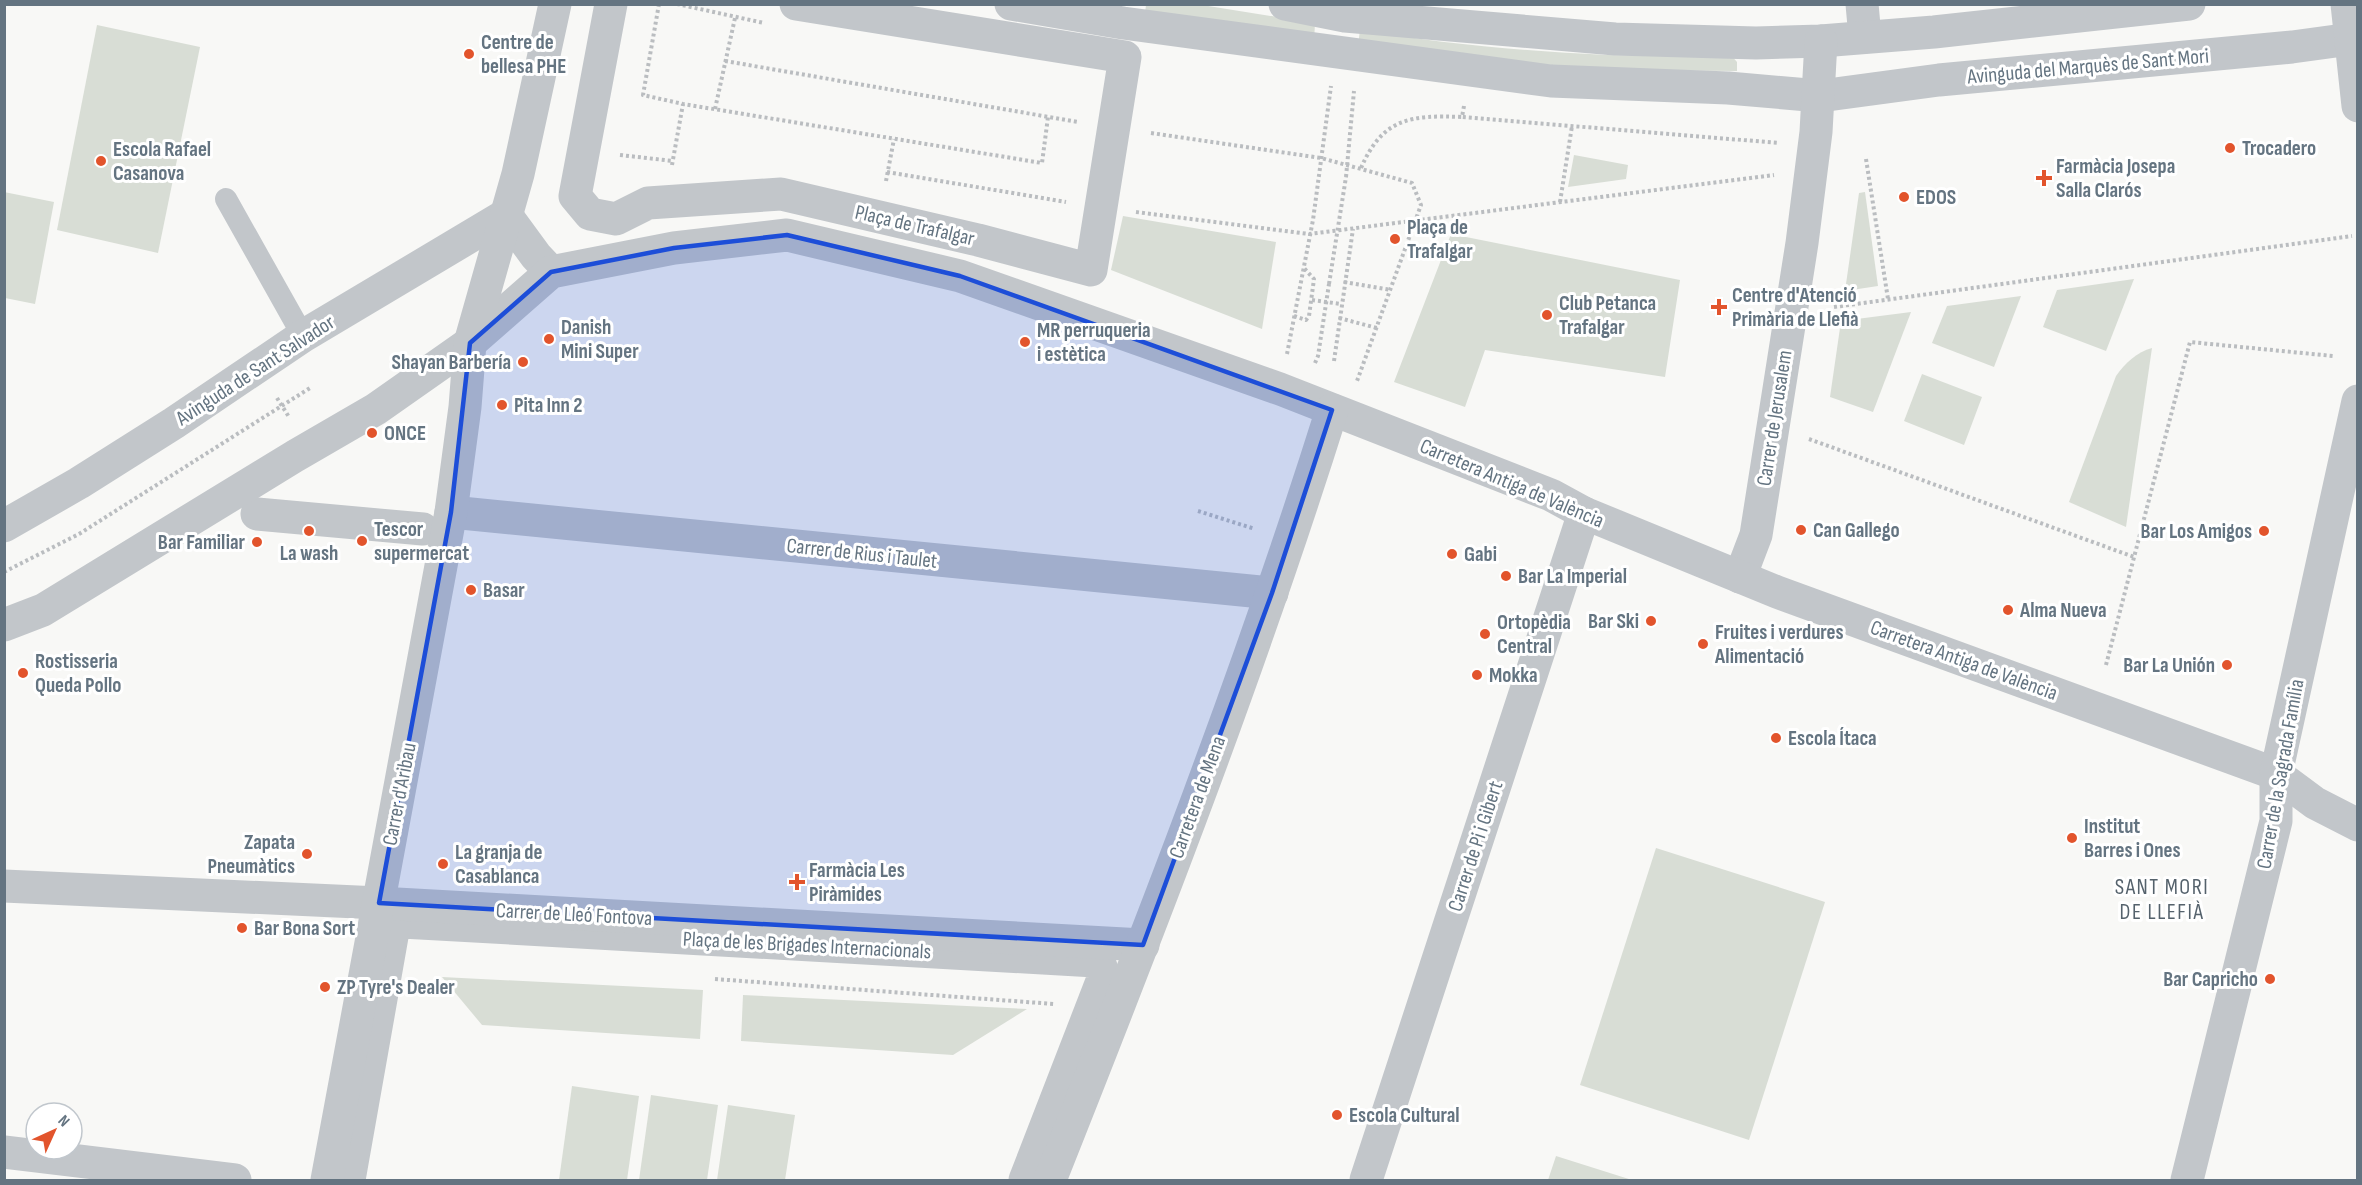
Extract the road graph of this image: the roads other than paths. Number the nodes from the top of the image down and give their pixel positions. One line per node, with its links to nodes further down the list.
1 (555, 4): 16 (street)
2 (611, 4): 3 (street, Plaça de Trafalgar)
3 (796, 4)
4 (1011, 4): 13 (street)
5 (1285, 4): 9 (street)
6 (1862, 4): 10 (street)
7 (2189, 4): 10 (street)
8 (2347, 4): 11 (street)
9 (1345, 10): 12 (street)
10 (1865, 37): 12 (street)
11 (2354, 39): 13 (street, Avinguda del Marquès de Sant Mori); 14 (street)
12 (1821, 41): 13 (street, Carrer de Jerusalem)
13 (1820, 96): 27 (street, Carrer de Jerusalem)
14 (2358, 106)
15 (226, 199): 18 (lane)
16 (506, 215): 17 (street); 18 (street, Avinguda de Sant Salvador); 19 (street)
17 (551, 272): 19 (street); 21 (street, Plaça de Trafalgar)
18 (303, 336): 25 (street, Avinguda de Sant Salvador)
19 (470, 344): 22 (street, Carrer d'Aribau); 29 (street)
20 (2358, 401): 30 (street, Carrer de la Sagrada Família)
21 (1332, 410): 23 (street, Carretera Antiga de València); 28 (street, Carretera de Mena)
22 (451, 513): 28 (street, Carrer de Rius i Taulet); 33 (street, Carrer d'Aribau)
23 (1584, 513): 27 (street, Carretera Antiga de València); 41 (street, Carrer de Pi i Gibert)
24 (257, 514): 26 (street)
25 (4, 526)
26 (423, 529)
27 (1740, 577): 30 (street, Carretera Antiga de València)
28 (1272, 593): 34 (street, Carretera de Mena)
29 (4, 625)
30 (2276, 774): 31 (street, Carretera Antiga de València); 42 (street, Carrer de la Sagrada Família)
31 (2358, 825)
32 (4, 886): 33 (street, Carrer de Lleó Fontova)
33 (379, 903): 34 (street, Carrer de Lleó Fontova); 37 (street, Carrer d'Aribau)
34 (1143, 945): 40 (street, Carretera de Mena)
35 (4, 1152): 36 (street)
36 (235, 1180)
37 (327, 1180)
38 (349, 1180): 39 (street, Plaça de les Brigades Internacionals)
39 (1025, 1180)
40 (1050, 1180)
41 (1366, 1180)
42 (2187, 1180)

